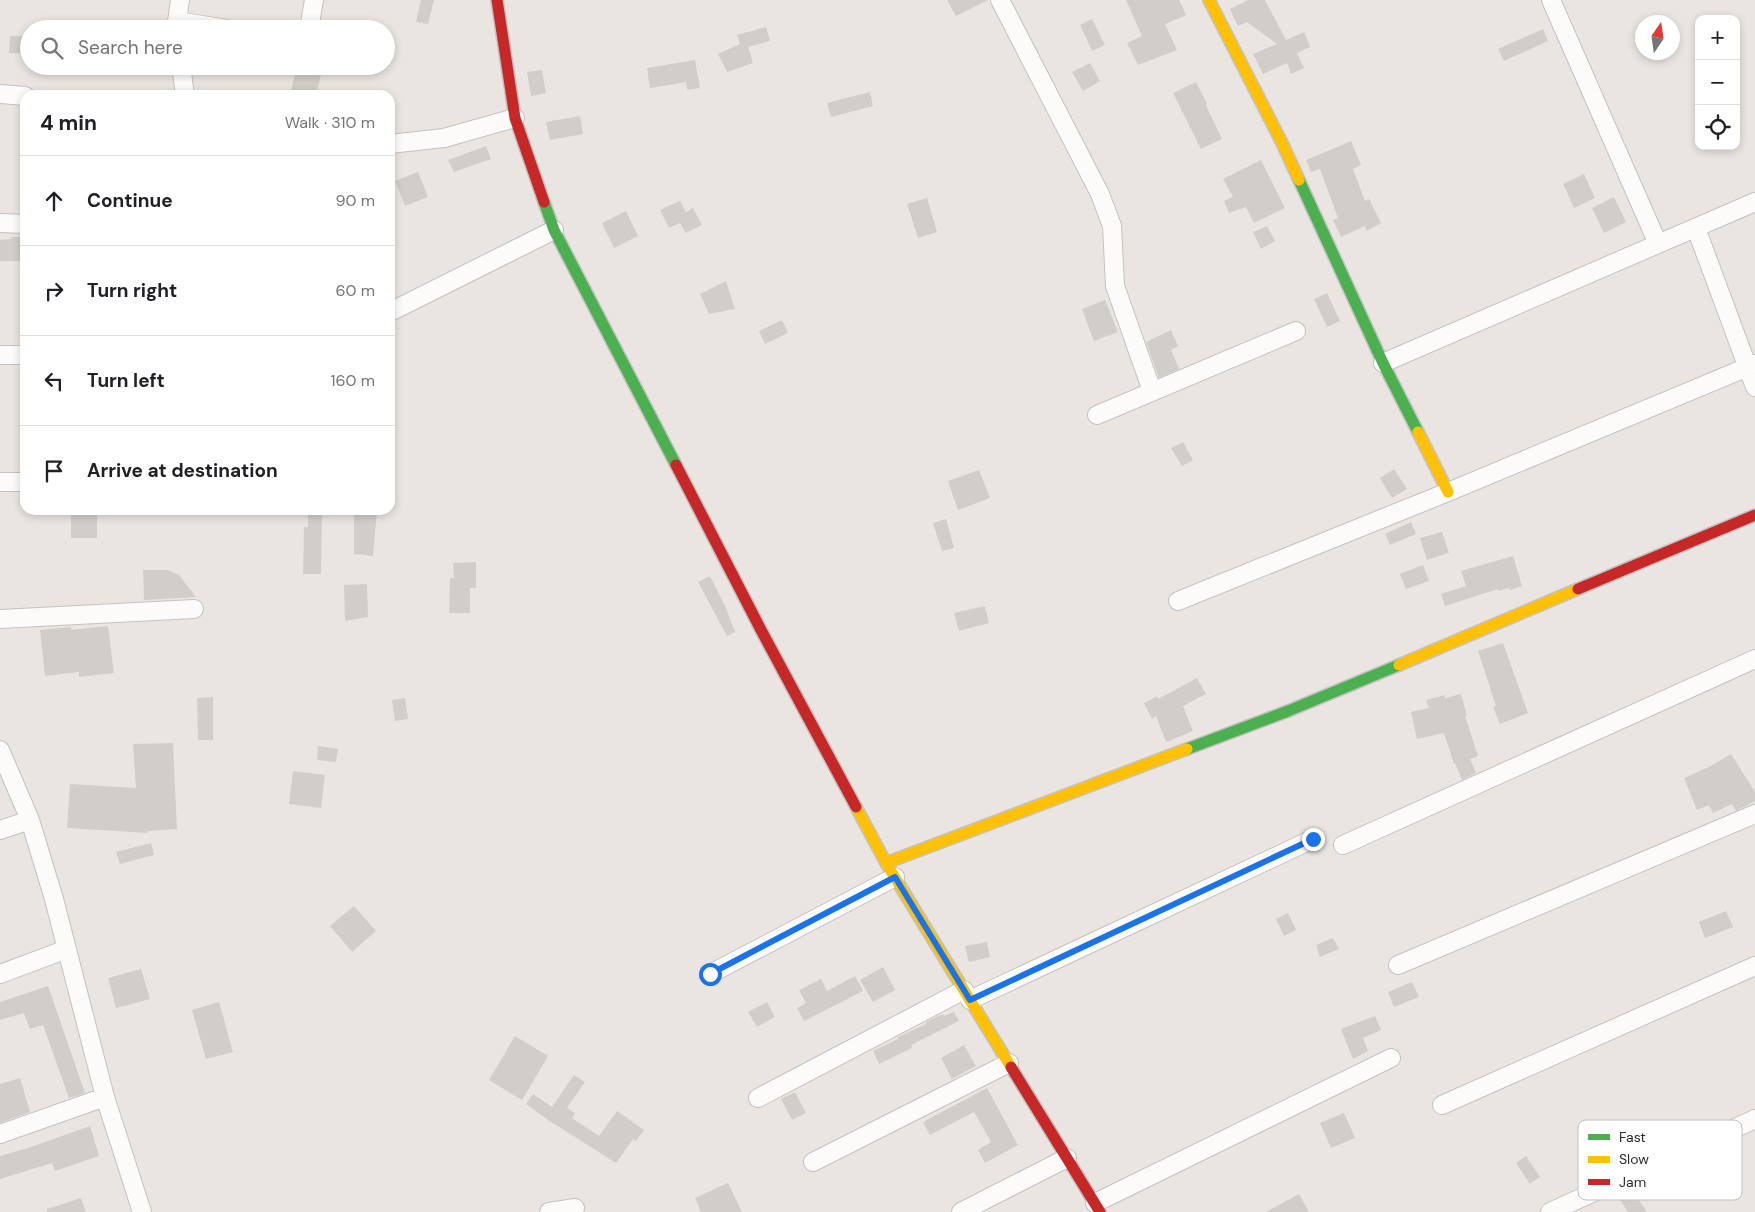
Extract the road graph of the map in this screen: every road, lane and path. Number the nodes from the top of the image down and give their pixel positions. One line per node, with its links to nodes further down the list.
1 (180, 0): 7 (street)
2 (314, 0): 8 (street)
3 (497, 0): 13 (street)
4 (1000, 0): 28 (street)
5 (1209, 0): 25 (street)
6 (1552, 0): 20 (street)
7 (177, 20)
8 (311, 20)
9 (182, 75): 10 (street)
10 (184, 90)
11 (0, 94): 12 (street)
12 (20, 96)
13 (515, 118): 14 (street); 19 (street)
14 (395, 143)
15 (1755, 202): 18 (street)
16 (0, 223): 17 (street)
17 (20, 224)
18 (1696, 228): 20 (street); 26 (street)
19 (554, 230): 21 (street); 44 (street)
20 (1658, 244): 25 (street)
21 (395, 310)
22 (1296, 331): 28 (street)
23 (0, 355): 24 (street)
24 (20, 355)
25 (1383, 363): 32 (street)
26 (1752, 365): 27 (street); 32 (street)
27 (1755, 387)
28 (1152, 392): 29 (street)
29 (1097, 415)
30 (0, 482): 31 (street)
31 (20, 482)
32 (1448, 492): 34 (street)
33 (1755, 515): 44 (street)
34 (1178, 601)
35 (194, 609): 36 (street)
36 (0, 619)
37 (1755, 659): 43 (street)
38 (0, 750): 40 (street)
39 (1755, 814): 46 (street)
40 (30, 820): 41 (street); 45 (street)
41 (0, 830)
42 (1313, 839): 50 (street)
43 (1343, 845)
44 (890, 870): 49 (street); 50 (street)
45 (67, 949): 48 (street); 53 (street)
46 (1398, 965)
47 (1755, 966): 55 (street)
48 (0, 974)
49 (710, 974)
50 (967, 995): 52 (street); 54 (street)
51 (1391, 1058): 63 (street)
52 (1009, 1063): 59 (street); 60 (street)
53 (105, 1097): 58 (street); 64 (street)
54 (758, 1098)
55 (1442, 1105)
56 (1755, 1120): 57 (street)
57 (1742, 1126)
58 (0, 1134)
59 (1067, 1158): 63 (street); 66 (street)
60 (813, 1162)
61 (1578, 1199): 67 (street)
62 (575, 1208): 65 (street)
63 (1098, 1208)
64 (142, 1212)
65 (549, 1212)
66 (961, 1212)
67 (1550, 1212)

